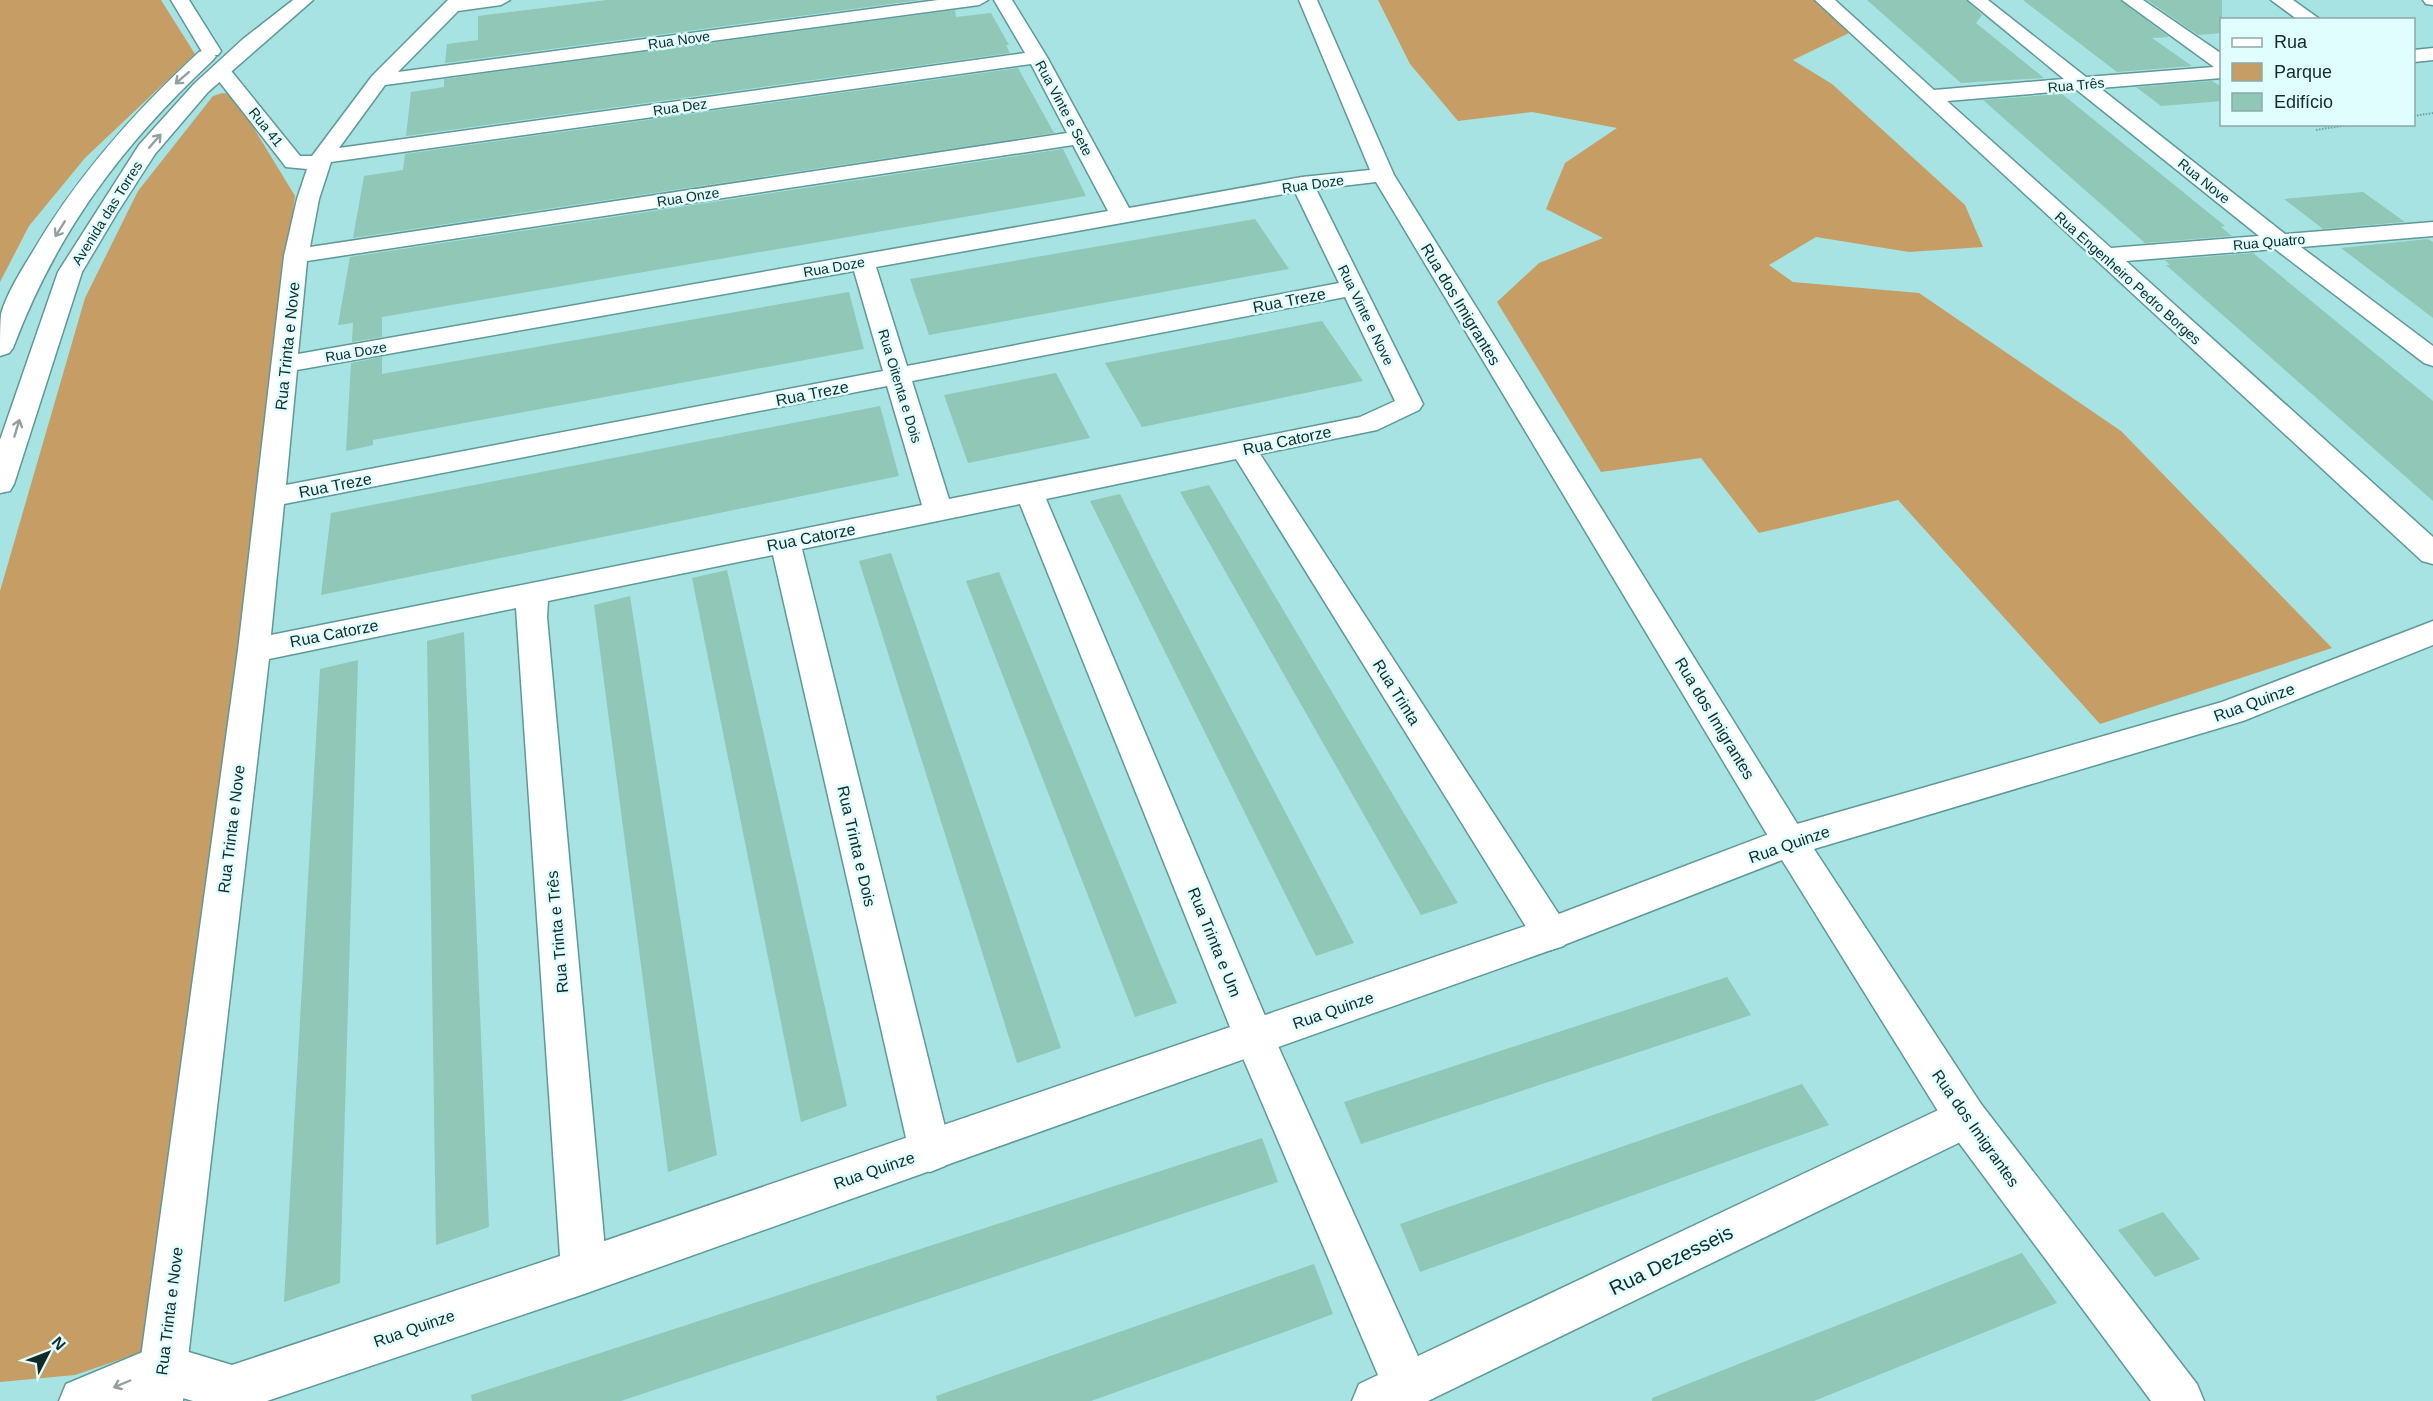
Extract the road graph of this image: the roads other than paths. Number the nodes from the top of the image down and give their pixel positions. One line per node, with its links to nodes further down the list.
1 (180, 0): 17 (street, Rua 41)
2 (275, 0): 17 (street, Avenida das Torres)
3 (304, 0): 17 (street, Avenida das Torres)
4 (501, 0): 12 (street)
5 (979, 0): 20 (street, Rua Nove)
6 (1003, 0): 16 (street, Rua Vinte e Sete)
7 (1308, 0): 25 (street, Rua dos Imigrantes)
8 (1824, 0): 22 (street, Rua Engenheiro Pedro Borges)
9 (1977, 0): 21 (street, Rua Nove)
10 (2131, 0): 18 (street)
11 (2280, 0): 13 (street)
12 (454, 3): 20 (street)
13 (2309, 18)
14 (2433, 54): 15 (street)
15 (2415, 56)
16 (1037, 57): 23 (street, Rua Vinte e Sete); 24 (street, Rua Dez)
17 (216, 61): 24 (street, Rua 41); 34 (street, Avenida das Torres, one-way to 34); 40 (street, Avenida das Torres, one-way to 17)
18 (2220, 62)
19 (2220, 72): 21 (street, Rua Três)
20 (379, 80): 24 (street, Rua Trinta e Nove)
21 (2083, 84): 22 (street, Rua Três); 29 (street, Rua Nove)
22 (1930, 96): 31 (street, Rua Engenheiro Pedro Borges)
23 (1079, 138): 27 (street, Rua Vinte e Sete); 30 (street, Rua Onze)
24 (322, 160): 30 (street, Rua Trinta e Nove)
25 (1383, 175): 26 (street, Rua Doze); 49 (street, Rua dos Imigrantes)
26 (1302, 184): 27 (street, Rua Doze); 33 (street, Rua Vinte e Nove)
27 (1122, 216): 32 (street, Rua Doze)
28 (2433, 229): 29 (street, Rua Quatro)
29 (2279, 241): 31 (street, Rua Quatro); 35 (street, Rua Nove)
30 (296, 256): 36 (street, Rua Trinta e Nove)
31 (2104, 256): 45 (street, Rua Engenheiro Pedro Borges)
32 (863, 262): 36 (street, Rua Doze); 37 (street, Rua Oitenta e Dois)
33 (1353, 288): 37 (street, Rua Treze); 38 (street, Rua Vinte e Nove)
34 (0, 348)
35 (2433, 358)
36 (286, 364): 42 (street, Rua Trinta e Nove)
37 (897, 376): 42 (street, Rua Treze); 43 (street, Rua Oitenta e Dois)
38 (1367, 423): 39 (street, Rua Catorze)
39 (1243, 449): 41 (street, Rua Catorze); 50 (street, Rua Trinta)
40 (0, 484)
41 (1029, 492): 43 (street, Rua Catorze); 51 (street, Rua Trinta e Um)
42 (271, 497): 48 (street, Rua Trinta e Nove)
43 (938, 511): 44 (street, Rua Catorze)
44 (785, 542): 46 (street, Rua Catorze); 53 (street, Rua Trinta e Dois)
45 (2433, 555)
46 (533, 593): 48 (street, Rua Catorze); 54 (street, Rua Trinta e Três)
47 (2433, 632): 49 (street, Rua Quinze)
48 (254, 650): 55 (street, Rua Trinta e Nove)
49 (1790, 841): 50 (street, Rua Quinze); 52 (street, Rua dos Imigrantes)
50 (1551, 934): 51 (street, Rua Quinze)
51 (1254, 1037): 53 (street, Rua Quinze); 56 (street, Rua Trinta e Um)
52 (1966, 1118): 56 (street, Rua Dezesseis); 59 (street, Rua dos Imigrantes)
53 (930, 1151): 54 (street, Rua Quinze)
54 (584, 1271): 57 (street, Rua Quinze)
55 (160, 1384): 57 (street, Rua Quinze); 58 (street, one-way to 58)
56 (1392, 1394)
57 (226, 1395)
58 (83, 1401)
59 (2180, 1401)

